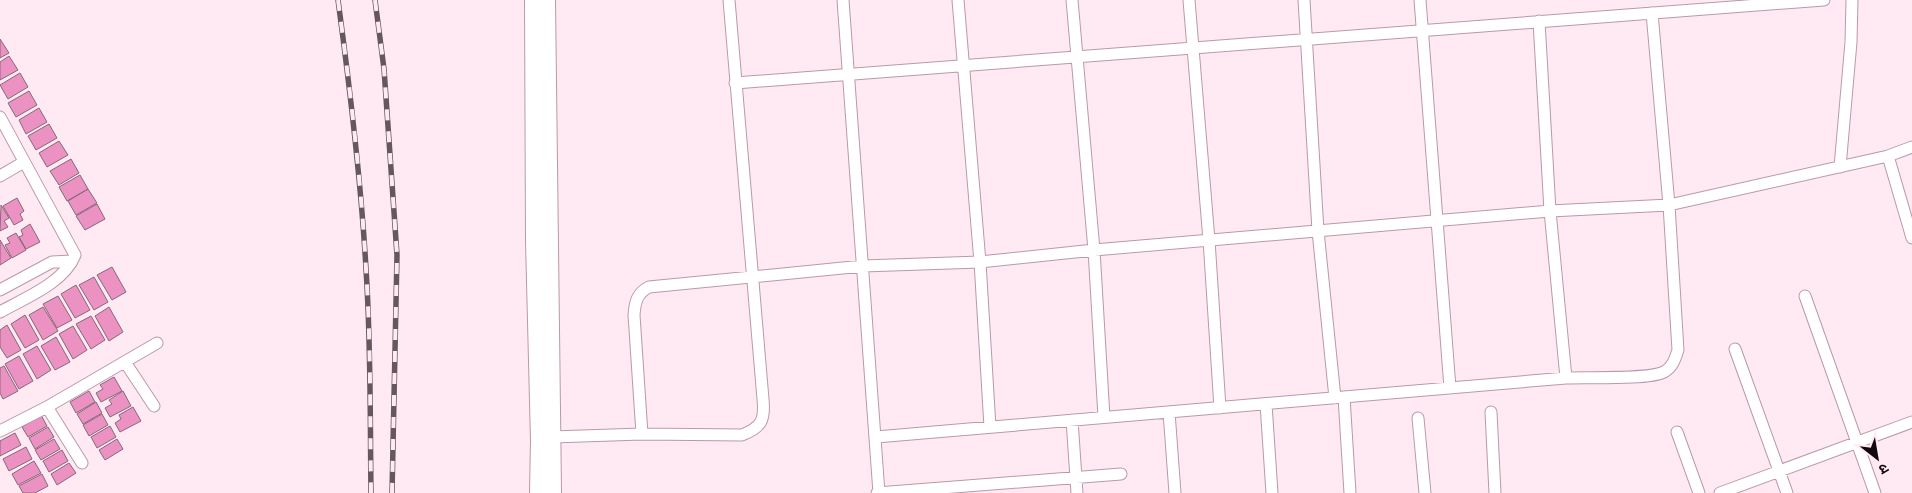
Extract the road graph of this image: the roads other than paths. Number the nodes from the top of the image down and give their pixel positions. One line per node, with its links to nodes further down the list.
1 (534, 0): 70 (street)
2 (547, 0): 62 (street)
3 (729, 0): 20 (street)
4 (843, 0): 19 (street)
5 (958, 0): 18 (street)
6 (1072, 0): 17 (street)
7 (1189, 0): 16 (street)
8 (1304, 0): 15 (street)
9 (1420, 0): 14 (street)
10 (1824, 0): 12 (street)
11 (1852, 0): 25 (street)
12 (1652, 13): 13 (street); 27 (street)
13 (1539, 22): 14 (street); 28 (street)
14 (1422, 30): 15 (street); 30 (street)
15 (1307, 39): 16 (street); 31 (street)
16 (1192, 48): 17 (street); 33 (street)
17 (1076, 57): 18 (street); 34 (street)
18 (963, 65): 19 (street); 36 (street)
19 (849, 74): 20 (street); 37 (street)
20 (735, 83): 38 (street)
21 (0, 117): 24 (street)
22 (1912, 147): 23 (street)
23 (1888, 156): 25 (street); 29 (street)
24 (24, 162): 26 (street); 35 (street)
25 (1840, 167): 27 (street)
26 (0, 176)
27 (1669, 205): 28 (street); 45 (street)
28 (1550, 211): 30 (street); 45 (street)
29 (1909, 219): 32 (street)
30 (1436, 220): 31 (street); 46 (street)
31 (1318, 231): 33 (street); 47 (street)
32 (1912, 238)
33 (1208, 240): 34 (street); 51 (street)
34 (1094, 250): 36 (street); 54 (street)
35 (72, 261): 39 (street); 41 (street)
36 (980, 262): 37 (street); 58 (street)
37 (863, 266): 38 (street); 63 (street)
38 (753, 277): 61 (street); 61 (street)
39 (0, 290)
40 (1805, 296): 64 (street)
41 (0, 312)
42 (157, 343): 44 (street)
43 (1734, 349): 66 (street)
44 (125, 362): 49 (street); 50 (street)
45 (1566, 378): 46 (street)
46 (1450, 388): 47 (street)
47 (1340, 397): 48 (street); 76 (street)
48 (1266, 404): 51 (street); 75 (street)
49 (154, 406)
50 (47, 407): 59 (street); 65 (street)
51 (1220, 408): 52 (street)
52 (1169, 412): 54 (street); 74 (street)
53 (1491, 412): 78 (street)
54 (1104, 418): 56 (street)
55 (1418, 418): 77 (street)
56 (1072, 420): 58 (street); 68 (street)
57 (1912, 422): 64 (street)
58 (990, 427): 63 (street)
59 (0, 431)
60 (1678, 432): 79 (street)
61 (642, 434): 62 (street)
62 (552, 437): 71 (street)
63 (876, 437): 72 (street)
64 (1857, 442): 66 (street); 82 (street)
65 (82, 462)
66 (1779, 471): 80 (street); 81 (street)
67 (1120, 474): 68 (street)
68 (1076, 478): 69 (street); 73 (street)
69 (978, 489): 72 (street)
70 (538, 493)
71 (553, 493)
72 (879, 493)
73 (1077, 493)
74 (1175, 493)
75 (1272, 493)
76 (1350, 493)
77 (1425, 493)
78 (1495, 493)
79 (1699, 493)
80 (1720, 493)
81 (1787, 493)
82 (1875, 493)

